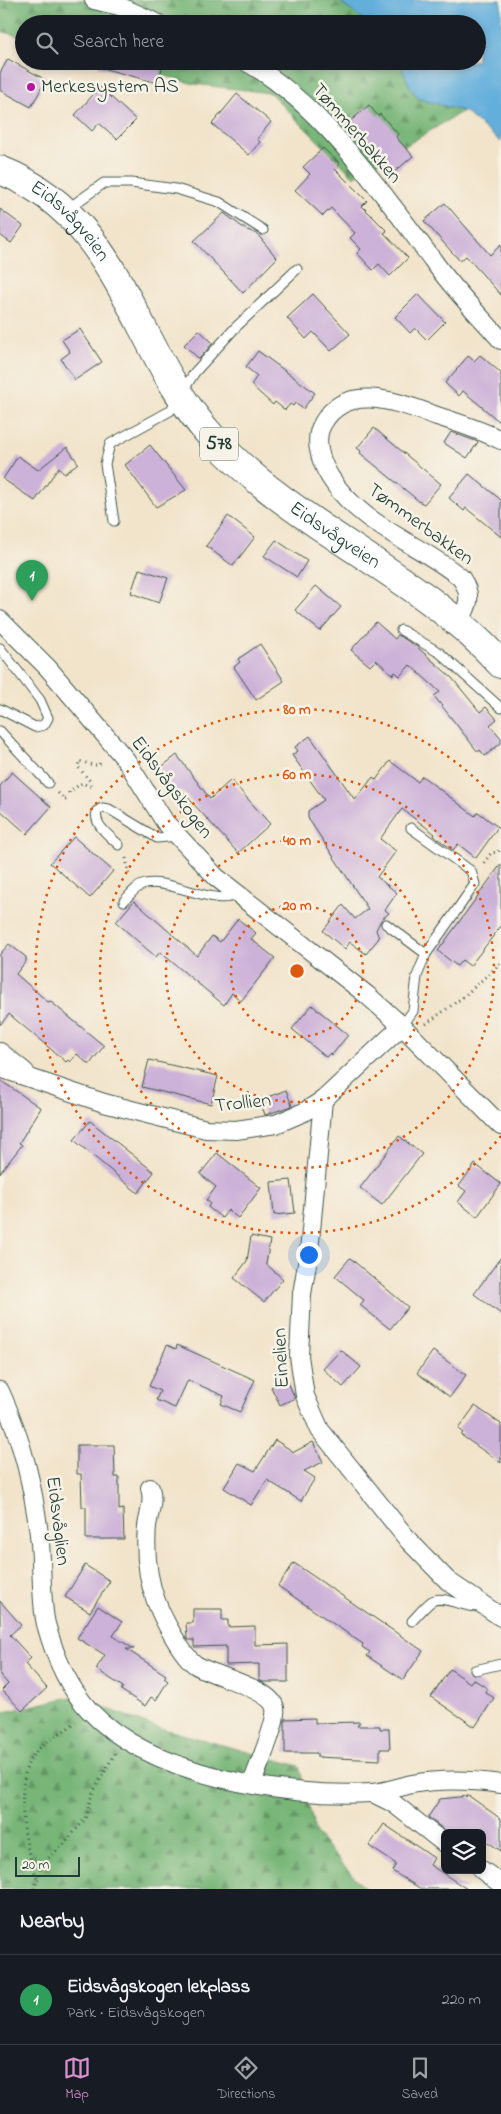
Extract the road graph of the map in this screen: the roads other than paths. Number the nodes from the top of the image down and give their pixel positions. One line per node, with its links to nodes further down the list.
1 (94, 0): 2 (street)
2 (140, 15)
3 (260, 70): 8 (street, Tømmerbakken)
4 (0, 170): 5 (main road, Eidsvågveien / 578)
5 (66, 210): 6 (lane); 9 (main road, Eidsvågveien / 578)
6 (263, 230)
7 (297, 270): 9 (lane)
8 (501, 340)
9 (179, 396): 11 (lane); 13 (main road, Eidsvågveien / 578)
10 (501, 440): 13 (street, Tømmerbakken)
11 (114, 521)
12 (0, 620): 22 (street, Eidsvågskogen)
13 (458, 623): 16 (main road, Eidsvågveien / 578)
14 (401, 630): 17 (lane)
15 (0, 648): 18 (lane)
16 (501, 664)
17 (501, 708)
18 (0, 709)
19 (0, 731): 20 (lane)
20 (48, 783)
21 (411, 828): 27 (lane)
22 (177, 836): 23 (lane); 24 (street, Eidsvågskogen)
23 (120, 846)
24 (237, 894): 25 (lane); 28 (street, Eidsvågskogen)
25 (127, 898)
26 (386, 924): 27 (lane)
27 (426, 954): 28 (lane)
28 (402, 1026): 32 (street, Trollien); 33 (street, Eidsvågskogen)
29 (0, 1052): 31 (street, Trollien)
30 (0, 1068): 31 (street, Trollien)
31 (31, 1077): 32 (street, Trollien)
32 (323, 1100): 36 (street, Einelien)
33 (501, 1126)
34 (0, 1391): 41 (street, Eidsvåglien)
35 (150, 1488): 41 (street)
36 (483, 1606): 37 (street, Einelien); 38 (lane, Einelien)
37 (501, 1617)
38 (412, 1621)
39 (501, 1664): 40 (lane)
40 (475, 1670)
41 (252, 1784): 43 (street, Eidsvåglien)
42 (501, 1784): 43 (street, Eidsvåglien)
43 (373, 1793): 44 (street)
44 (441, 1841)
45 (486, 1873): 46 (street)
46 (501, 1884)

